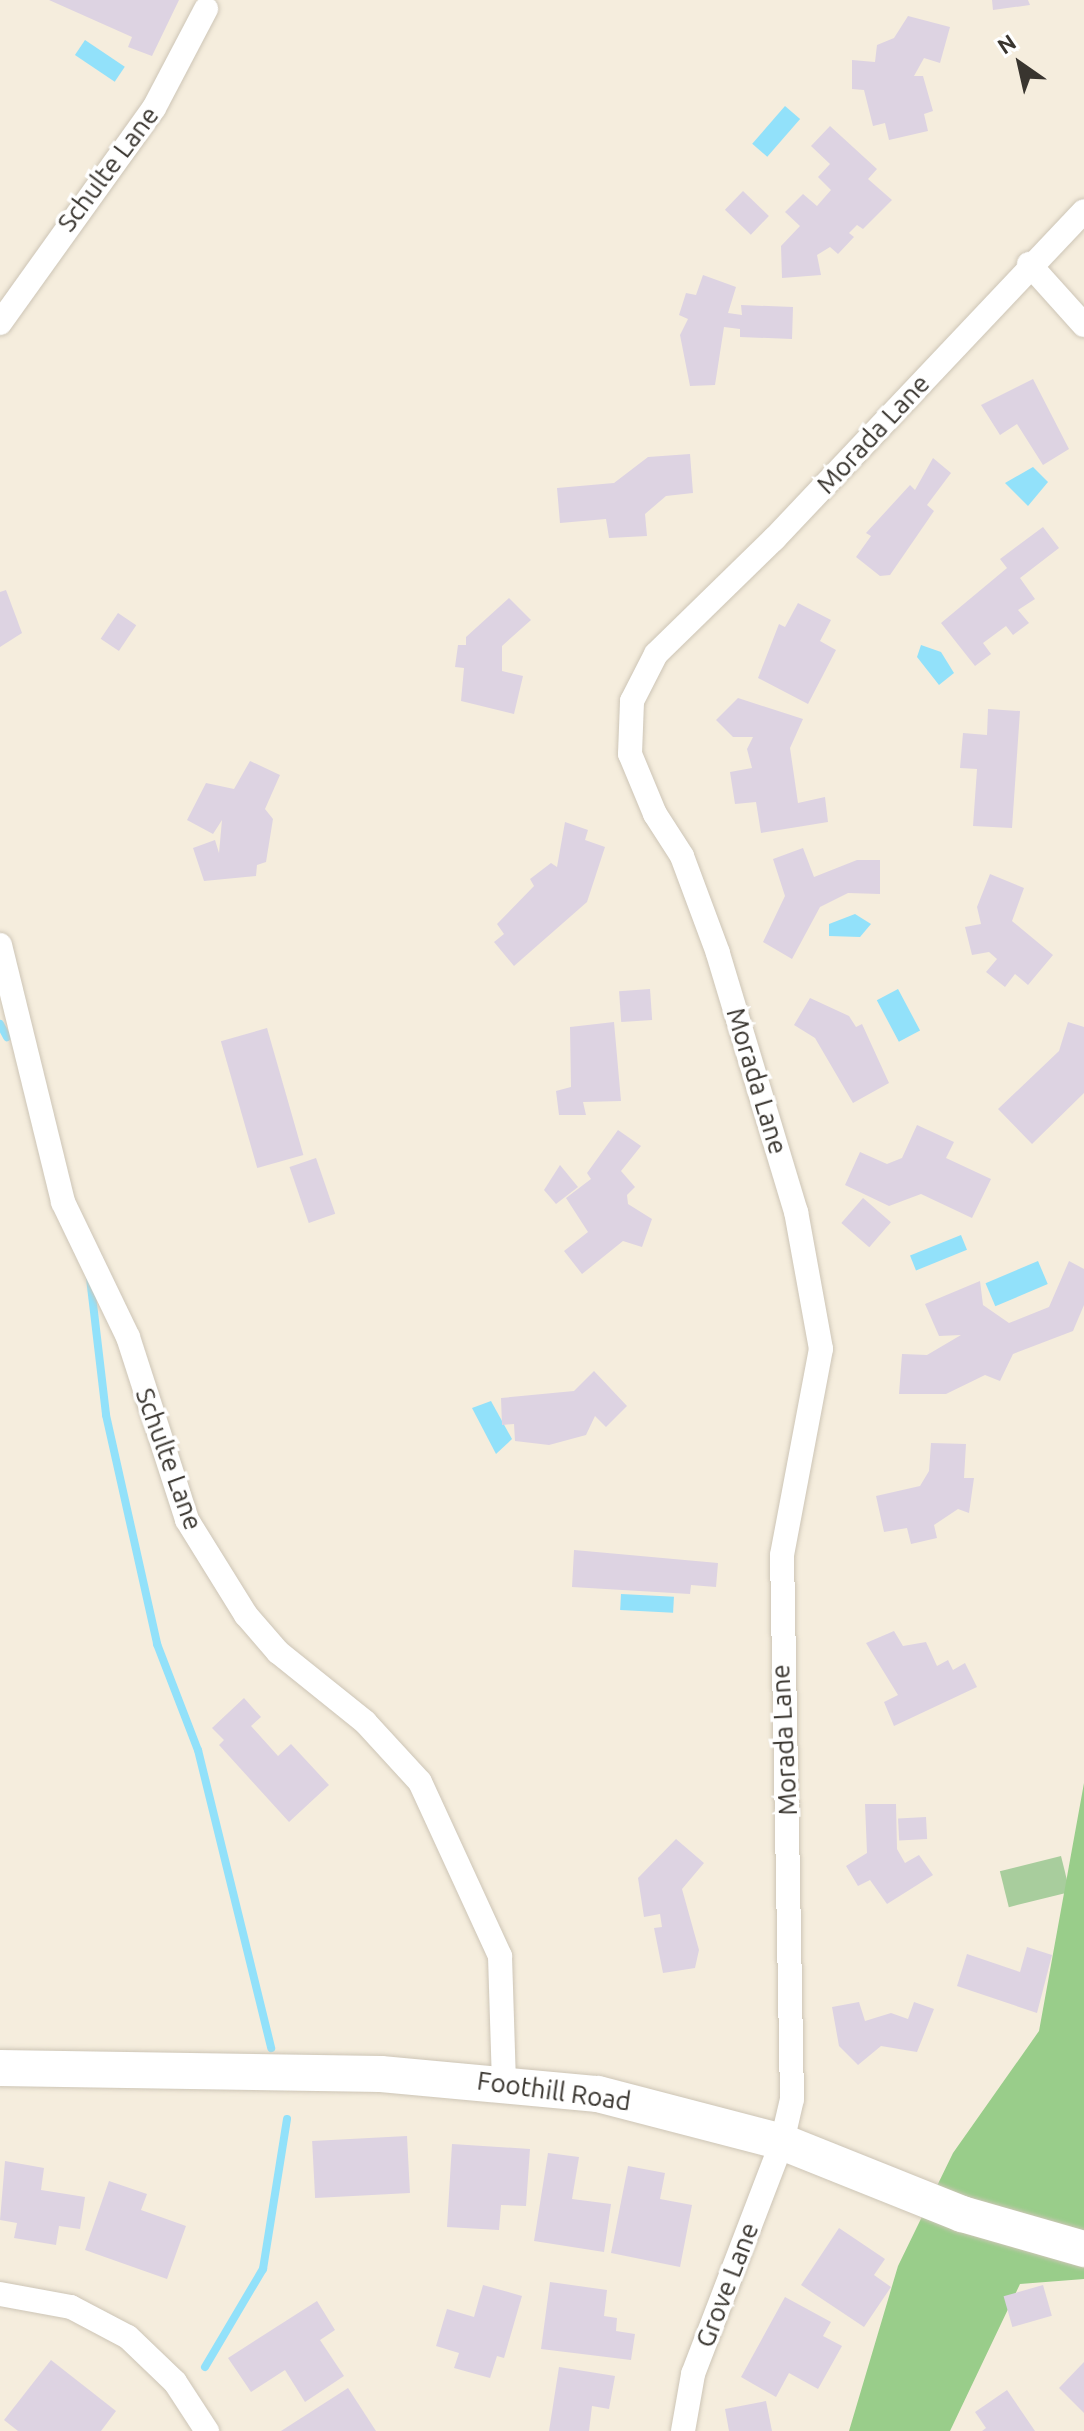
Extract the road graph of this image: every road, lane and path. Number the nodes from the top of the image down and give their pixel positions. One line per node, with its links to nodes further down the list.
1 (206, 9): 4 (street, Schulte Lane)
2 (1084, 211): 3 (street, Morada Lane)
3 (1029, 264): 5 (street); 9 (street, Morada Lane)
4 (0, 323)
5 (1084, 325)
6 (0, 945): 8 (street, Schulte Lane)
7 (0, 2068): 8 (main road, Foothill Road)
8 (504, 2081): 9 (main road, Foothill Road)
9 (782, 2142): 10 (main road, Foothill Road); 13 (street, Grove Lane)
10 (1084, 2249)
11 (0, 2294): 12 (street)
12 (207, 2431)
13 (683, 2431)

